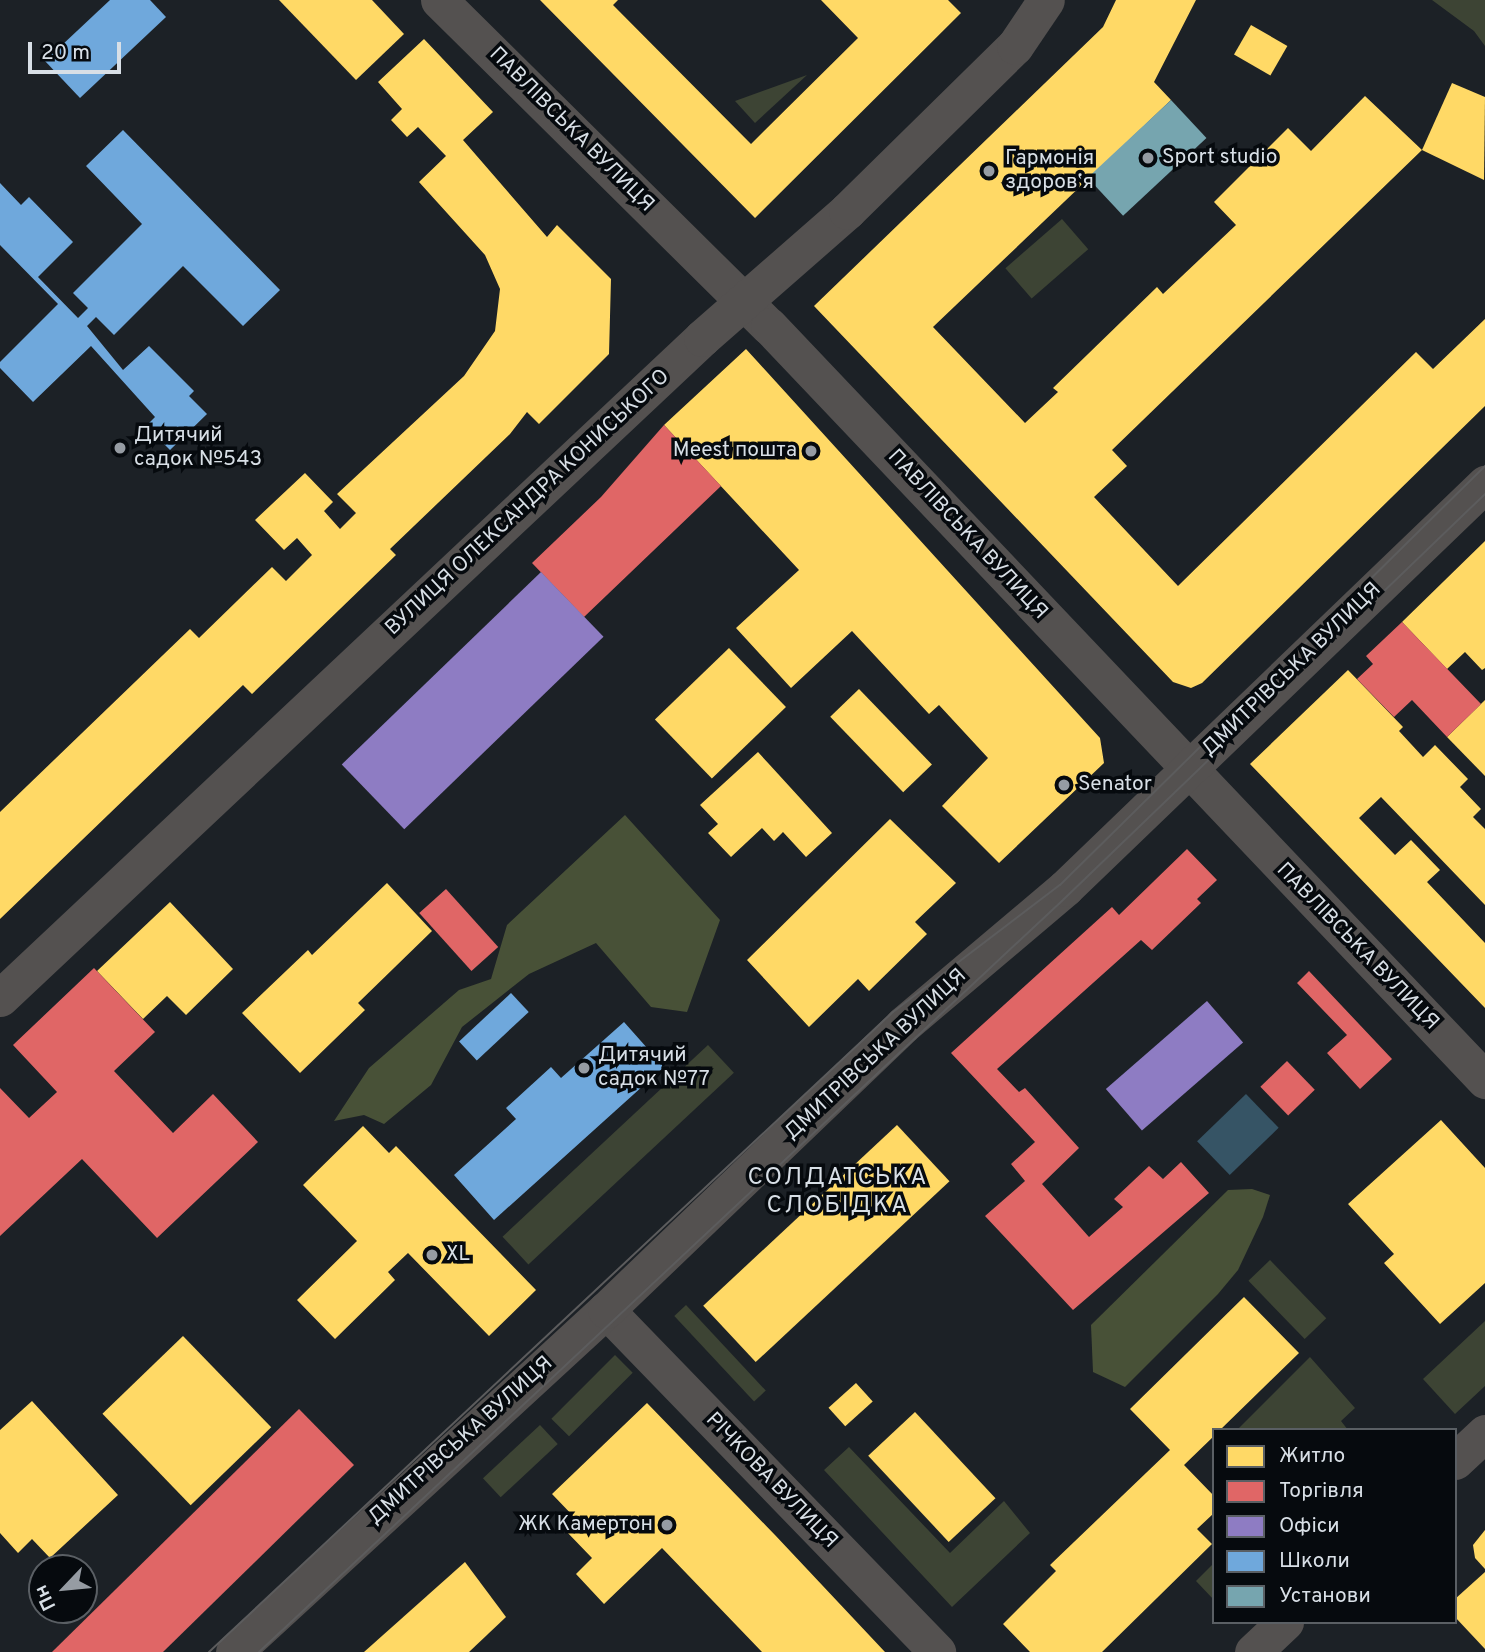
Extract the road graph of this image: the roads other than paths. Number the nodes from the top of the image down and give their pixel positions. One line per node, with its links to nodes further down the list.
1 (439, 0): 3 (street, ПАВЛІВСЬКА ВУЛИЦЯ)
2 (1046, 0): 3 (street, ВУЛИЦЯ ОЛЕКСАНДРА КОНИСЬКОГО)
3 (744, 303): 5 (street, ПАВЛІВСЬКА ВУЛИЦЯ); 6 (street, ВУЛИЦЯ ОЛЕКСАНДРА КОНИСЬКОГО)
4 (1485, 484): 5 (street, ДМИТРІВСЬКА ВУЛИЦЯ)
5 (1189, 770): 7 (street, ПАВЛІВСЬКА ВУЛИЦЯ); 8 (street, ДМИТРІВСЬКА ВУЛИЦЯ)
6 (0, 998)
7 (1485, 1080)
8 (606, 1310): 12 (street, ДМИТРІВСЬКА ВУЛИЦЯ); 13 (street, РІЧКОВА ВУЛИЦЯ)
9 (1485, 1433): 10 (street)
10 (1457, 1459)
11 (1282, 1624): 14 (street)
12 (234, 1652)
13 (937, 1652)
14 (1253, 1652)

